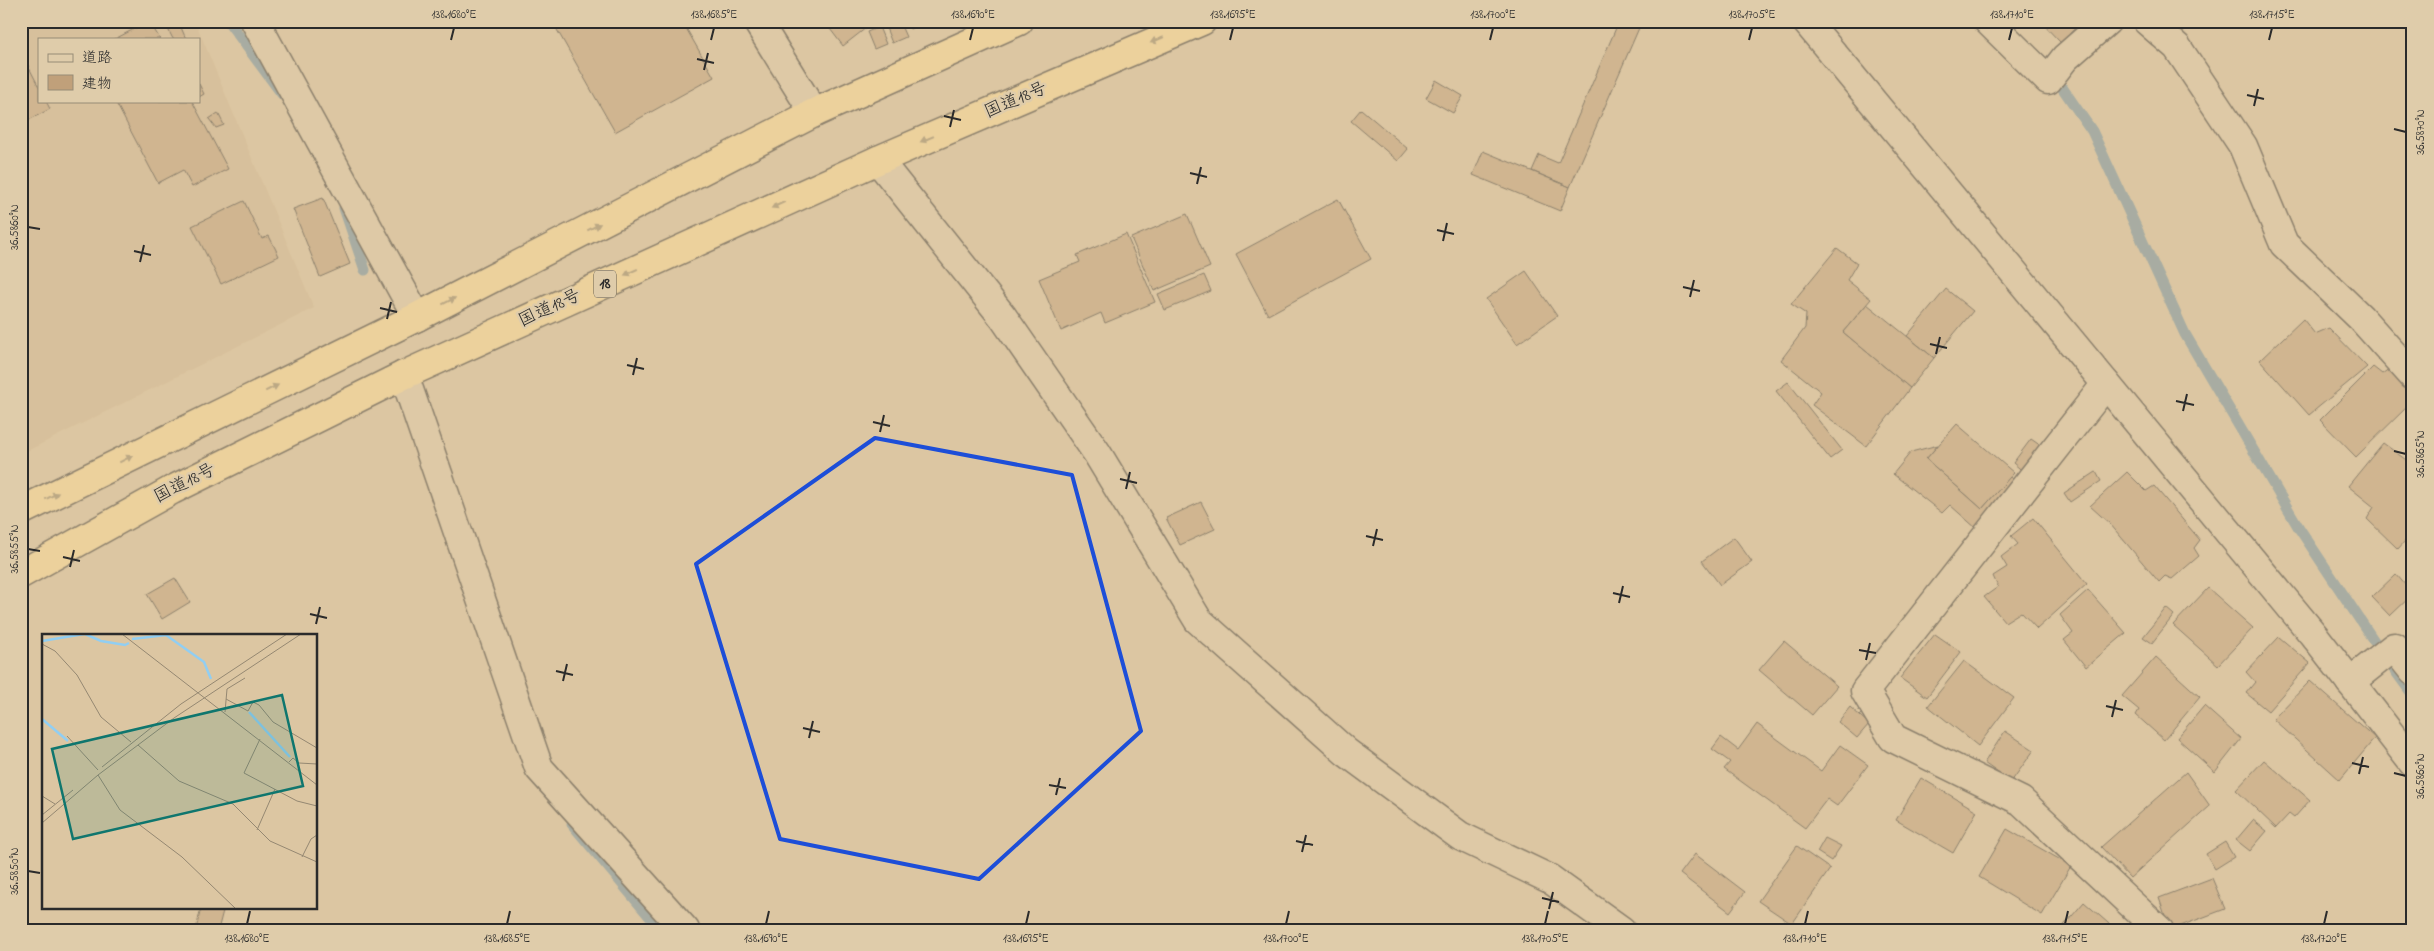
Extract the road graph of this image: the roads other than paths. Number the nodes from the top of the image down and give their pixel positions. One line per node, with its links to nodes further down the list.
1 (255, 21): 11 (street)
2 (757, 21): 9 (street)
3 (1019, 21): 9 (highway)
4 (1202, 21): 10 (highway, 国道18号 / 18, one-way to 10)
5 (1988, 21): 6 (street)
6 (2107, 21)
7 (2147, 21): 13 (street)
8 (1816, 26): 14 (street)
9 (814, 113): 11 (highway, one-way to 9)
10 (878, 160): 12 (highway, 国道18号 / 18, one-way to 12); 22 (street)
11 (417, 317): 15 (highway, one-way to 11)
12 (404, 376): 16 (highway, 国道18号 / 18); 21 (street)
13 (2413, 376)
14 (2106, 384): 18 (street); 20 (street)
15 (21, 511)
16 (21, 574)
17 (2413, 671): 18 (street)
18 (2350, 682): 19 (street)
19 (2413, 763)
20 (2148, 926)
21 (685, 930)
22 (1621, 930)

